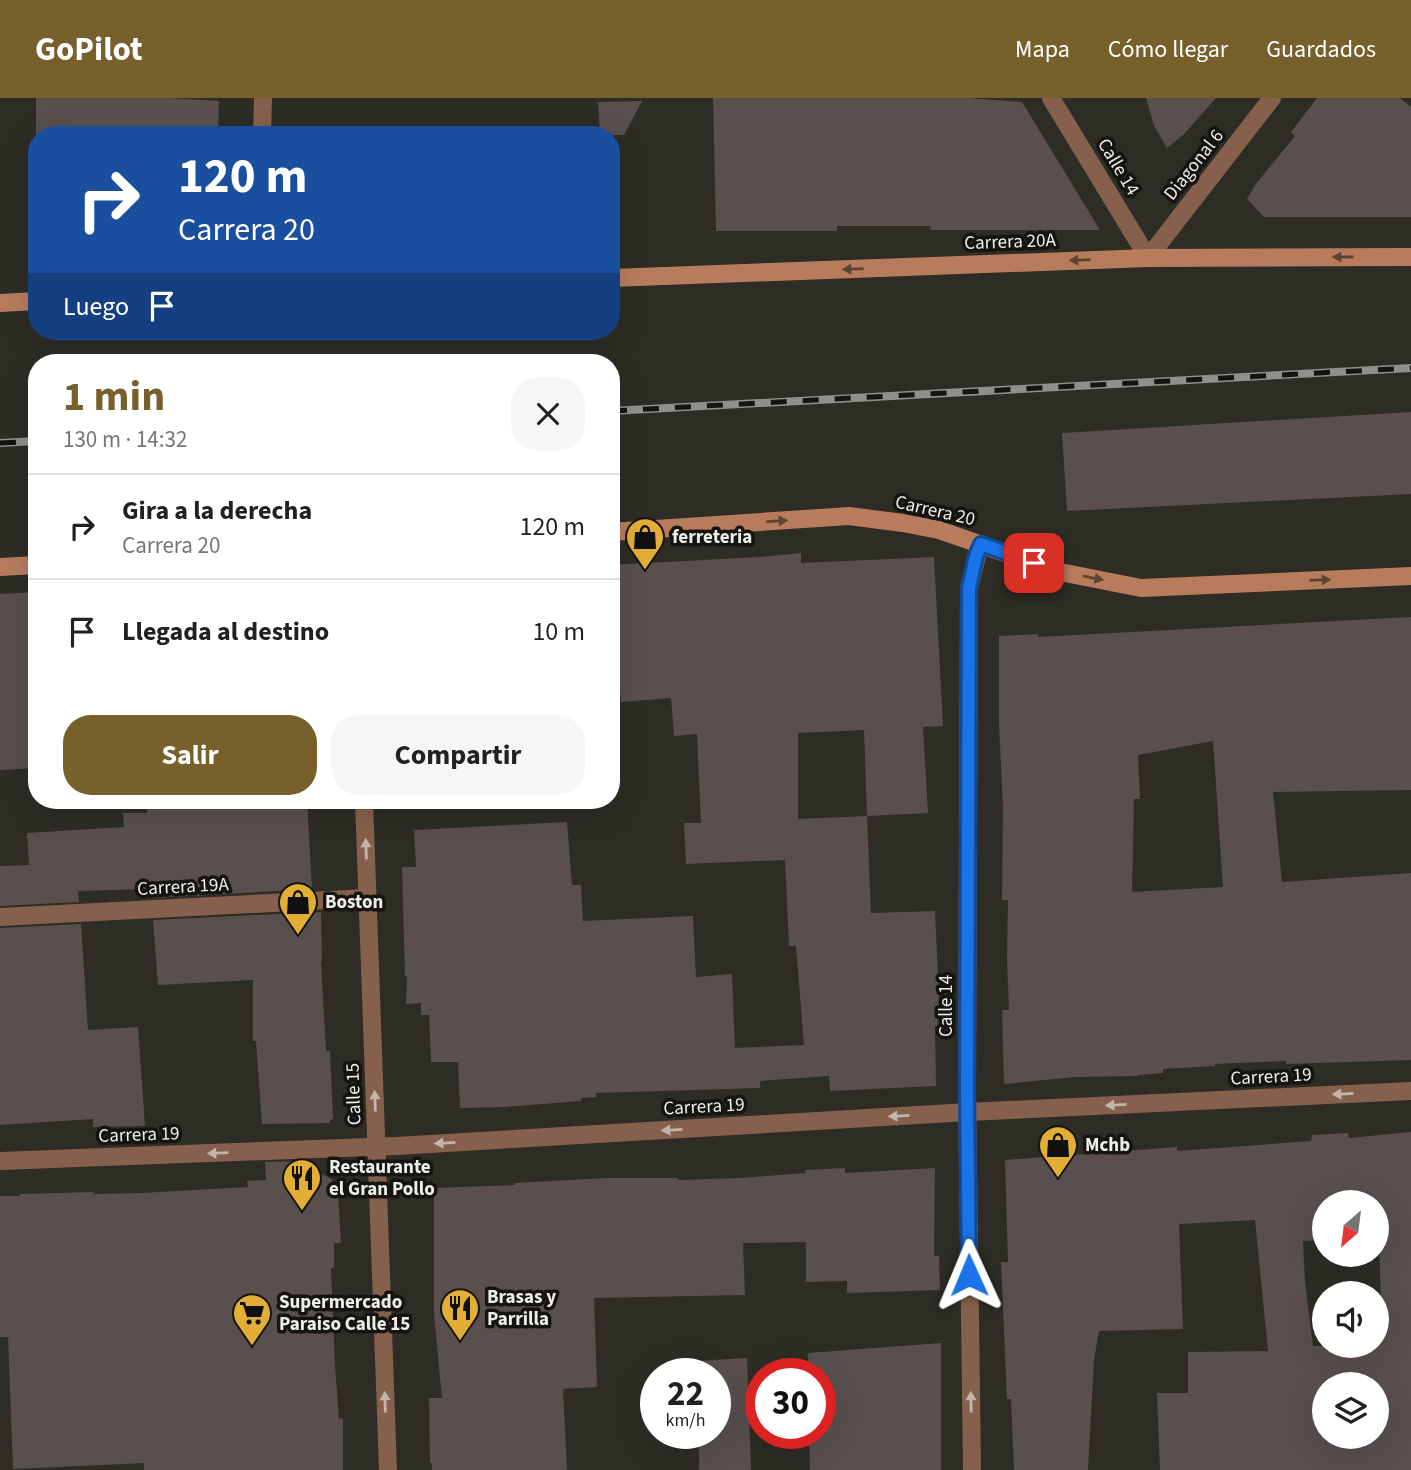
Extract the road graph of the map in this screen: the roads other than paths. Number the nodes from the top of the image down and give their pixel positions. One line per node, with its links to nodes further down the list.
1 (262, 98): 4 (street)
2 (1051, 98): 6 (street, Calle 14)
3 (1272, 98): 6 (street, Diagonal 6)
4 (262, 126)
5 (1411, 257): 6 (street, Carrera 20A, one-way to 6)
6 (1148, 258): 7 (street, Carrera 20A, one-way to 7)
7 (620, 278)
8 (28, 301): 9 (street)
9 (0, 303)
10 (620, 531): 11 (street, Carrera 20, one-way to 11)
11 (981, 544): 14 (street, Carrera 20, one-way to 14); 19 (street, Calle 14)
12 (28, 566): 13 (street)
13 (0, 568)
14 (1411, 576)
15 (364, 809): 16 (street, Calle 15, one-way to 15)
16 (368, 898): 17 (street, Carrera 19A); 20 (street, Calle 15, one-way to 16)
17 (0, 917)
18 (1411, 1091): 19 (street, Carrera 19, one-way to 19)
19 (968, 1112): 20 (street, Carrera 19, one-way to 20); 23 (street, Calle 14, one-way to 19)
20 (377, 1147): 21 (street, Carrera 19, one-way to 21); 22 (street, Calle 15, one-way to 20)
21 (0, 1161)
22 (388, 1470)
23 (972, 1470)

